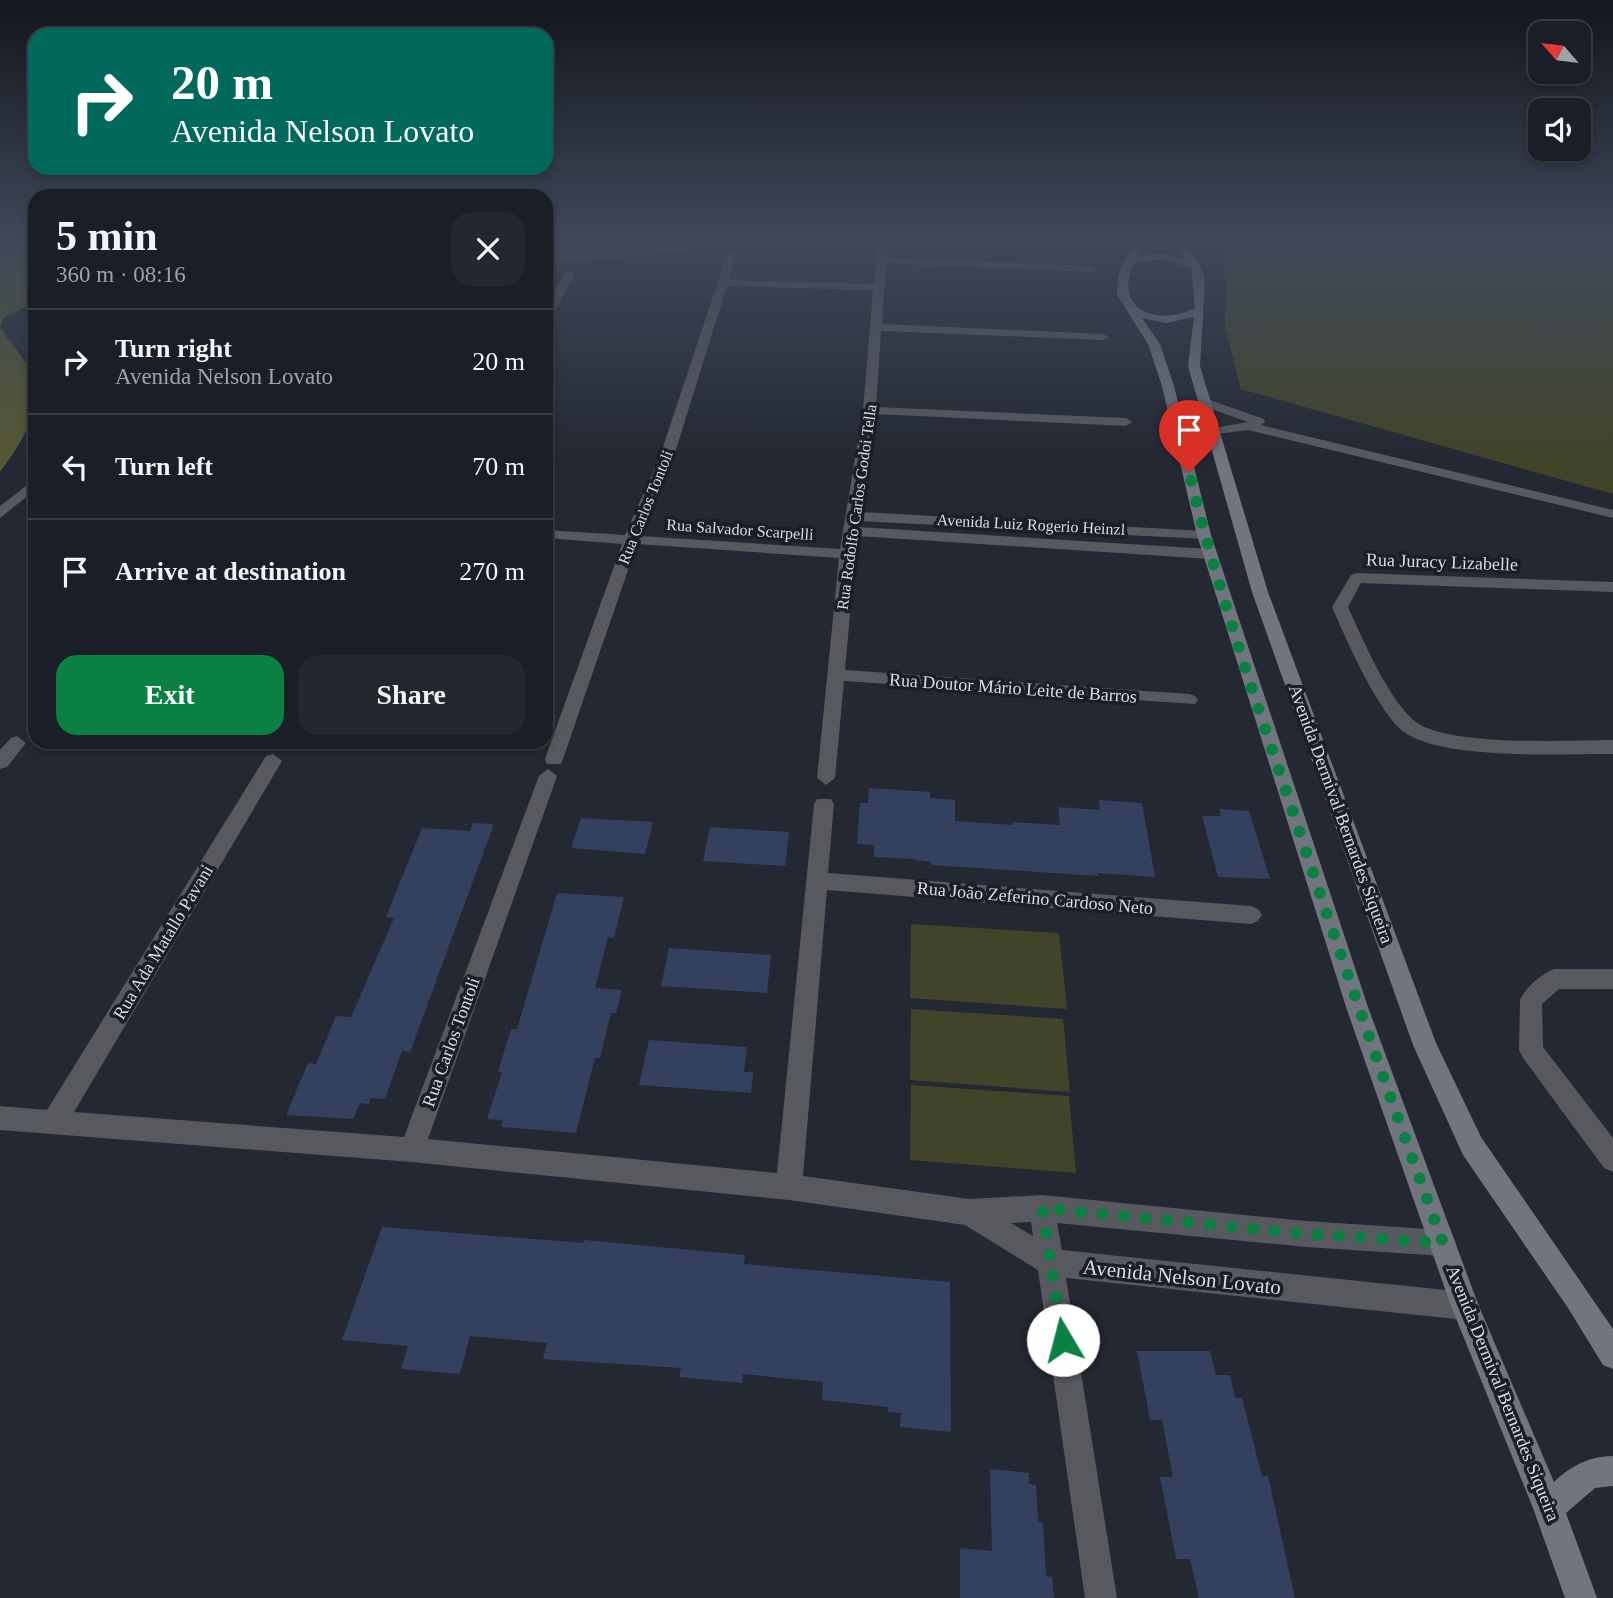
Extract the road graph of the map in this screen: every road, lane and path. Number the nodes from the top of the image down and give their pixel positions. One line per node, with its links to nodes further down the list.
1 (713, 312): 21 (street, Rua Carlos Tontoli)
2 (878, 312): 7 (street, Rua Rodolfo Carlos Godoi Tella)
3 (1133, 312): 22 (main road, Avenida Dermival Bernardes Siqueira)
4 (1136, 312): 5 (main road)
5 (1197, 312)
6 (1200, 312): 9 (main road, Avenida Dermival Bernardes Siqueira)
7 (877, 327): 8 (street); 10 (street, Rua Rodolfo Carlos Godoi Tella)
8 (1103, 337)
9 (1207, 403): 12 (main road, Avenida Dermival Bernardes Siqueira); 13 (street)
10 (869, 410): 11 (street); 19 (street, Rua Rodolfo Carlos Godoi Tella)
11 (1126, 422)
12 (1213, 432): 13 (street); 46 (main road, Avenida Dermival Bernardes Siqueira)
13 (1303, 438): 18 (street)
14 (28, 489): 15 (street)
15 (12, 504): 16 (street); 17 (street)
16 (28, 505)
17 (0, 514)
18 (1613, 514)
19 (852, 523): 22 (street, Avenida Luiz Rogerio Heinzl); 23 (street, Rua Rodolfo Carlos Godoi Tella)
20 (553, 534): 21 (street, Rua Salvador Scarpelli)
21 (631, 539): 23 (street, Rua Salvador Scarpelli); 38 (street, Rua Carlos Tontoli)
22 (1207, 545): 43 (main road, Avenida Dermival Bernardes Siqueira)
23 (848, 554): 25 (street, Rua Rodolfo Carlos Godoi Tella)
24 (1613, 587): 28 (street, Rua Juracy Lizabelle)
25 (836, 675): 26 (street, Rua Doutor Mário Leite de Barros); 31 (street, Rua Rodolfo Carlos Godoi Tella)
26 (1189, 700)
27 (17, 743): 30 (street)
28 (1610, 752)
29 (273, 761): 37 (street, Rua Ada Matallo Pavani)
30 (0, 762)
31 (826, 778)
32 (824, 804): 33 (street)
33 (818, 881): 34 (street, Rua João Zeferino Cardoso Neto); 40 (street)
34 (1251, 915)
35 (1613, 979): 39 (street)
36 (0, 1118): 37 (street)
37 (53, 1122): 38 (street)
38 (412, 1150): 40 (street)
39 (1613, 1159)
40 (789, 1186): 42 (street)
41 (1042, 1208): 42 (street); 43 (street); 44 (street)
42 (969, 1212): 44 (street, Avenida Nelson Lovato)
43 (1443, 1243): 45 (main road, Avenida Dermival Bernardes Siqueira)
44 (1052, 1263): 45 (street, Avenida Nelson Lovato); 49 (street)
45 (1465, 1306): 48 (main road, Avenida Dermival Bernardes Siqueira)
46 (1613, 1355)
47 (1613, 1471): 48 (main road)
48 (1549, 1508): 50 (main road, Avenida Dermival Bernardes Siqueira)
49 (1101, 1598)
50 (1581, 1598)

